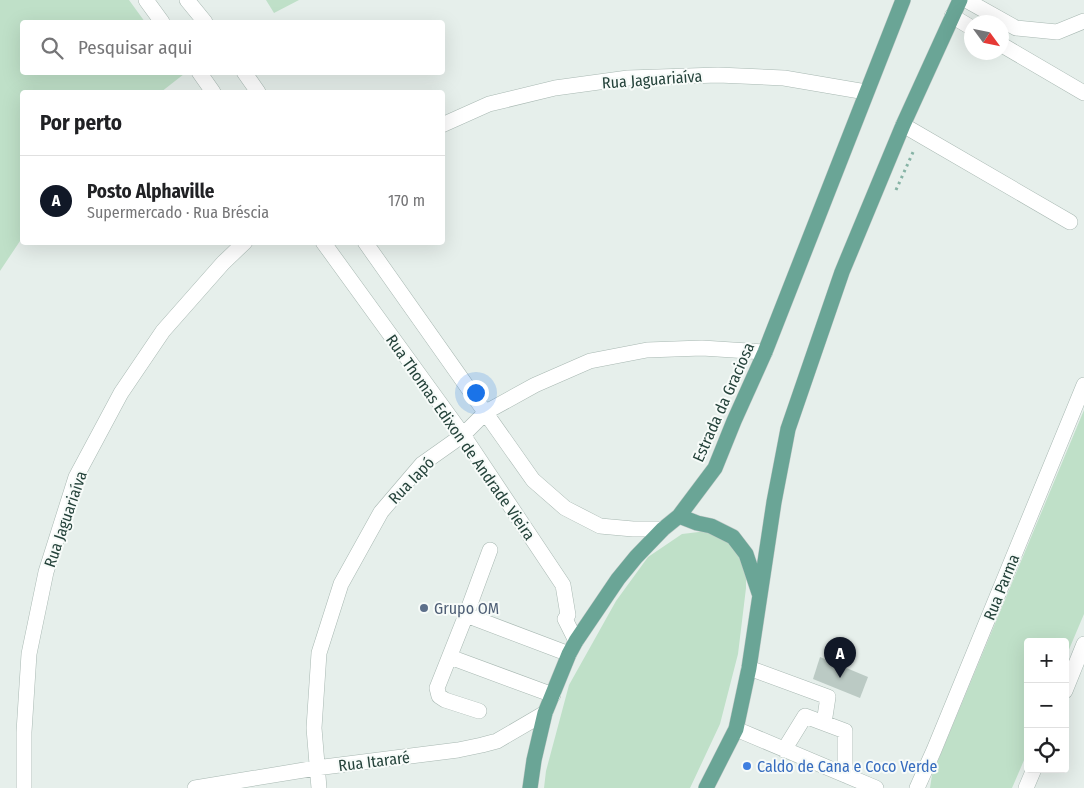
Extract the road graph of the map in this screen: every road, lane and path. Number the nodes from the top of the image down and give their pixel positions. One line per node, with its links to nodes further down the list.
1 (146, 0): 7 (street)
2 (187, 0): 8 (street)
3 (903, 0): 19 (main road, Estrada da Graciosa)
4 (960, 0): 6 (main road)
5 (966, 0): 11 (street)
6 (952, 16): 10 (street); 21 (main road)
7 (161, 20)
8 (203, 20)
9 (1084, 21): 11 (street)
10 (964, 23)
11 (1016, 28): 12 (street)
12 (1009, 38)
13 (1009, 49): 18 (street)
14 (201, 75): 16 (street)
15 (246, 75): 17 (street)
16 (212, 90)
17 (257, 90)
18 (1083, 91)
19 (866, 92): 20 (street, Rua Jaguariaíva); 28 (main road, Estrada da Graciosa)
20 (445, 124)
21 (903, 125): 22 (street); 35 (main road)
22 (920, 135): 23 (path); 24 (street)
23 (893, 197)
24 (1070, 222)
25 (241, 245): 51 (street, Rua Jaguariaíva)
26 (325, 245): 31 (street, Rua Thomas Edixon de Andrade Vieira)
27 (367, 245): 30 (street, Rua Thomas Edixon de Andrade Vieira)
28 (765, 352): 30 (street, Rua Iapó); 32 (main road, Estrada da Graciosa)
29 (1084, 385): 57 (street, Rua Parma)
30 (486, 412): 31 (street, Rua Iapó); 33 (street, Rua Thomas Edixon de Andrade Vieira)
31 (462, 435): 38 (street, Rua Thomas Edixon de Andrade Vieira); 48 (street, Rua Iapó)
32 (678, 516): 33 (main road, Estrada da Graciosa); 35 (main road)
33 (663, 529): 38 (main road, Estrada da Graciosa)
34 (490, 550): 36 (street)
35 (760, 597): 40 (main road)
36 (466, 616): 38 (street); 39 (street)
37 (1084, 644): 41 (street)
38 (572, 648): 42 (main road, Estrada da Graciosa)
39 (450, 657): 42 (street); 43 (street)
40 (750, 668): 45 (street); 46 (main road)
41 (1068, 683)
42 (553, 695): 44 (main road, Estrada da Graciosa)
43 (479, 711)
44 (545, 713): 48 (street, Rua Itararé); 54 (main road, Estrada da Graciosa)
45 (824, 724): 47 (street); 50 (street)
46 (736, 730): 47 (street); 55 (main road)
47 (784, 750): 50 (street)
48 (316, 768): 52 (street, Rua Itararé); 53 (street, Rua Iapó)
49 (1032, 773): 58 (street)
50 (845, 775): 56 (street)
51 (24, 788)
52 (195, 788)
53 (319, 788)
54 (530, 788)
55 (706, 788)
56 (876, 788)
57 (917, 788)
58 (1026, 788)

